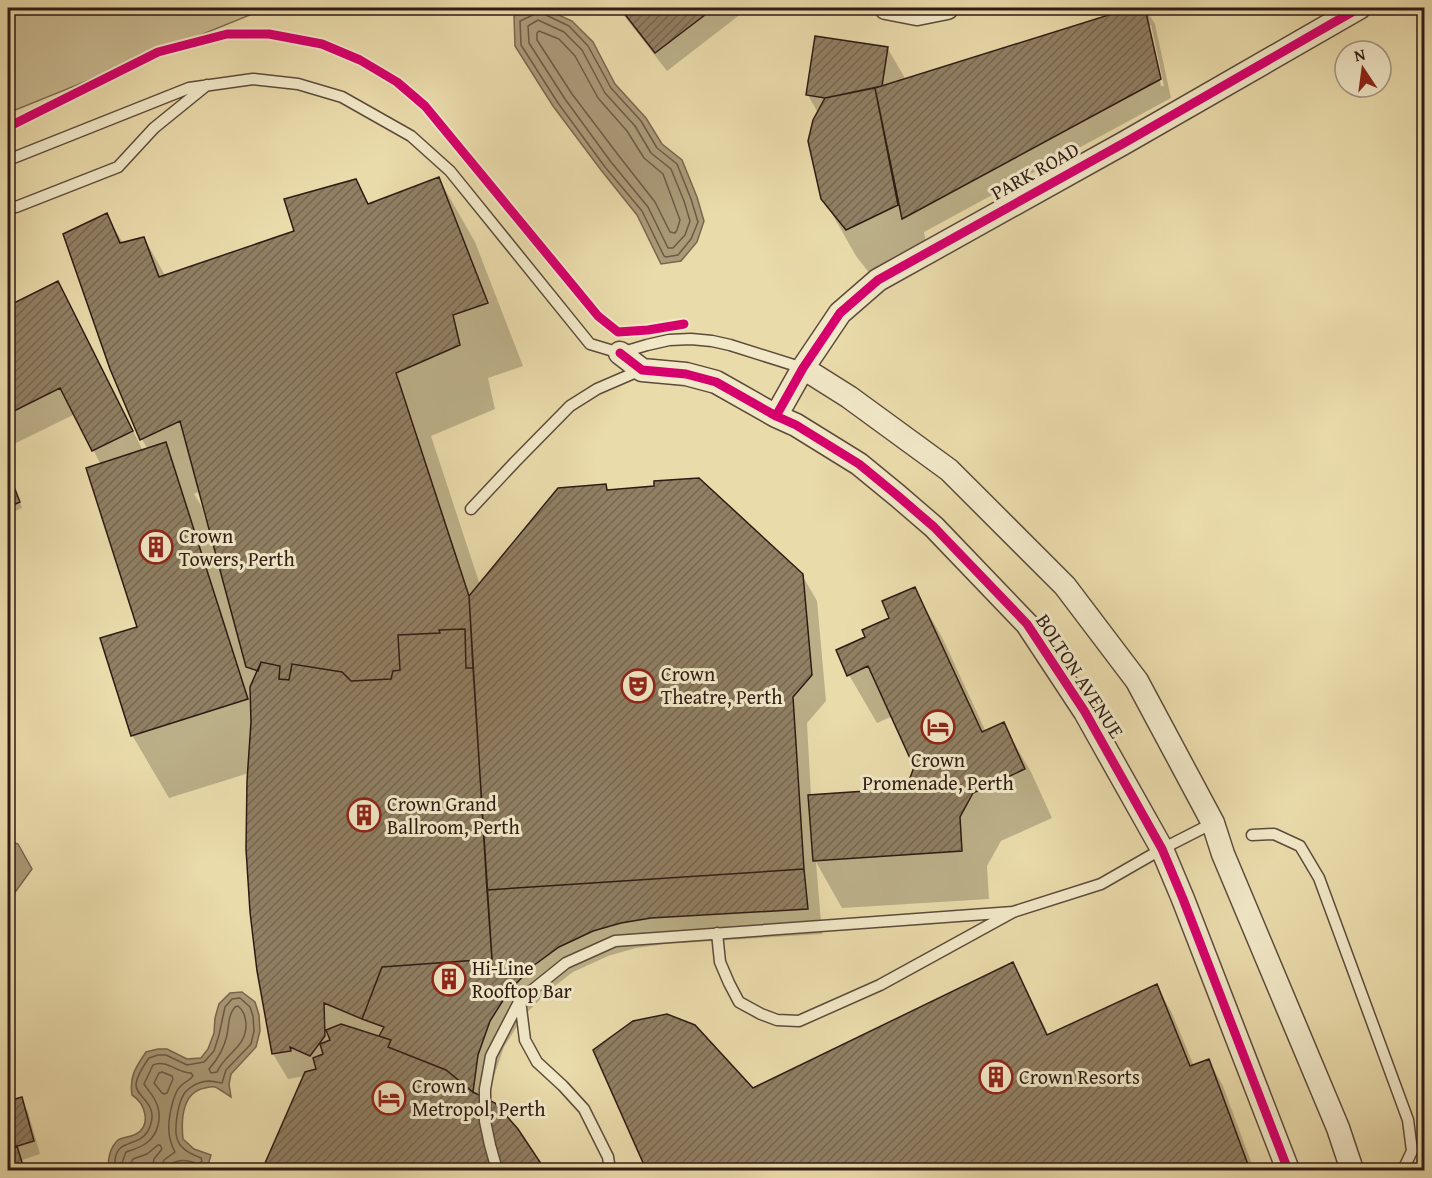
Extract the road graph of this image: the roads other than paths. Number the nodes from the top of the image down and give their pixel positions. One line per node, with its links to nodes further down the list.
1 (886, 8): 2 (street)
2 (947, 8)
3 (1359, 8): 8 (street, PARK ROAD)
4 (207, 85): 5 (lane); 6 (lane); 7 (lane)
5 (8, 160)
6 (8, 206)
7 (620, 353): 8 (lane); 9 (street)
8 (803, 368): 10 (street, PARK ROAD); 12 (street, BOLTON AVENUE)
9 (642, 370): 10 (street, BOLTON AVENUE); 11 (lane, BOLTON AVENUE)
10 (776, 416): 14 (street, BOLTON AVENUE)
11 (471, 508)
12 (1213, 823): 14 (lane); 21 (street, BOLTON AVENUE)
13 (1252, 835): 22 (lane)
14 (1162, 849): 15 (lane); 20 (street, BOLTON AVENUE)
15 (1013, 912): 16 (lane); 16 (lane)
16 (717, 933): 17 (lane)
17 (520, 1000): 18 (lane); 19 (lane)
18 (497, 1170)
19 (610, 1170)
20 (1288, 1170)
21 (1352, 1170)
22 (1403, 1170)

